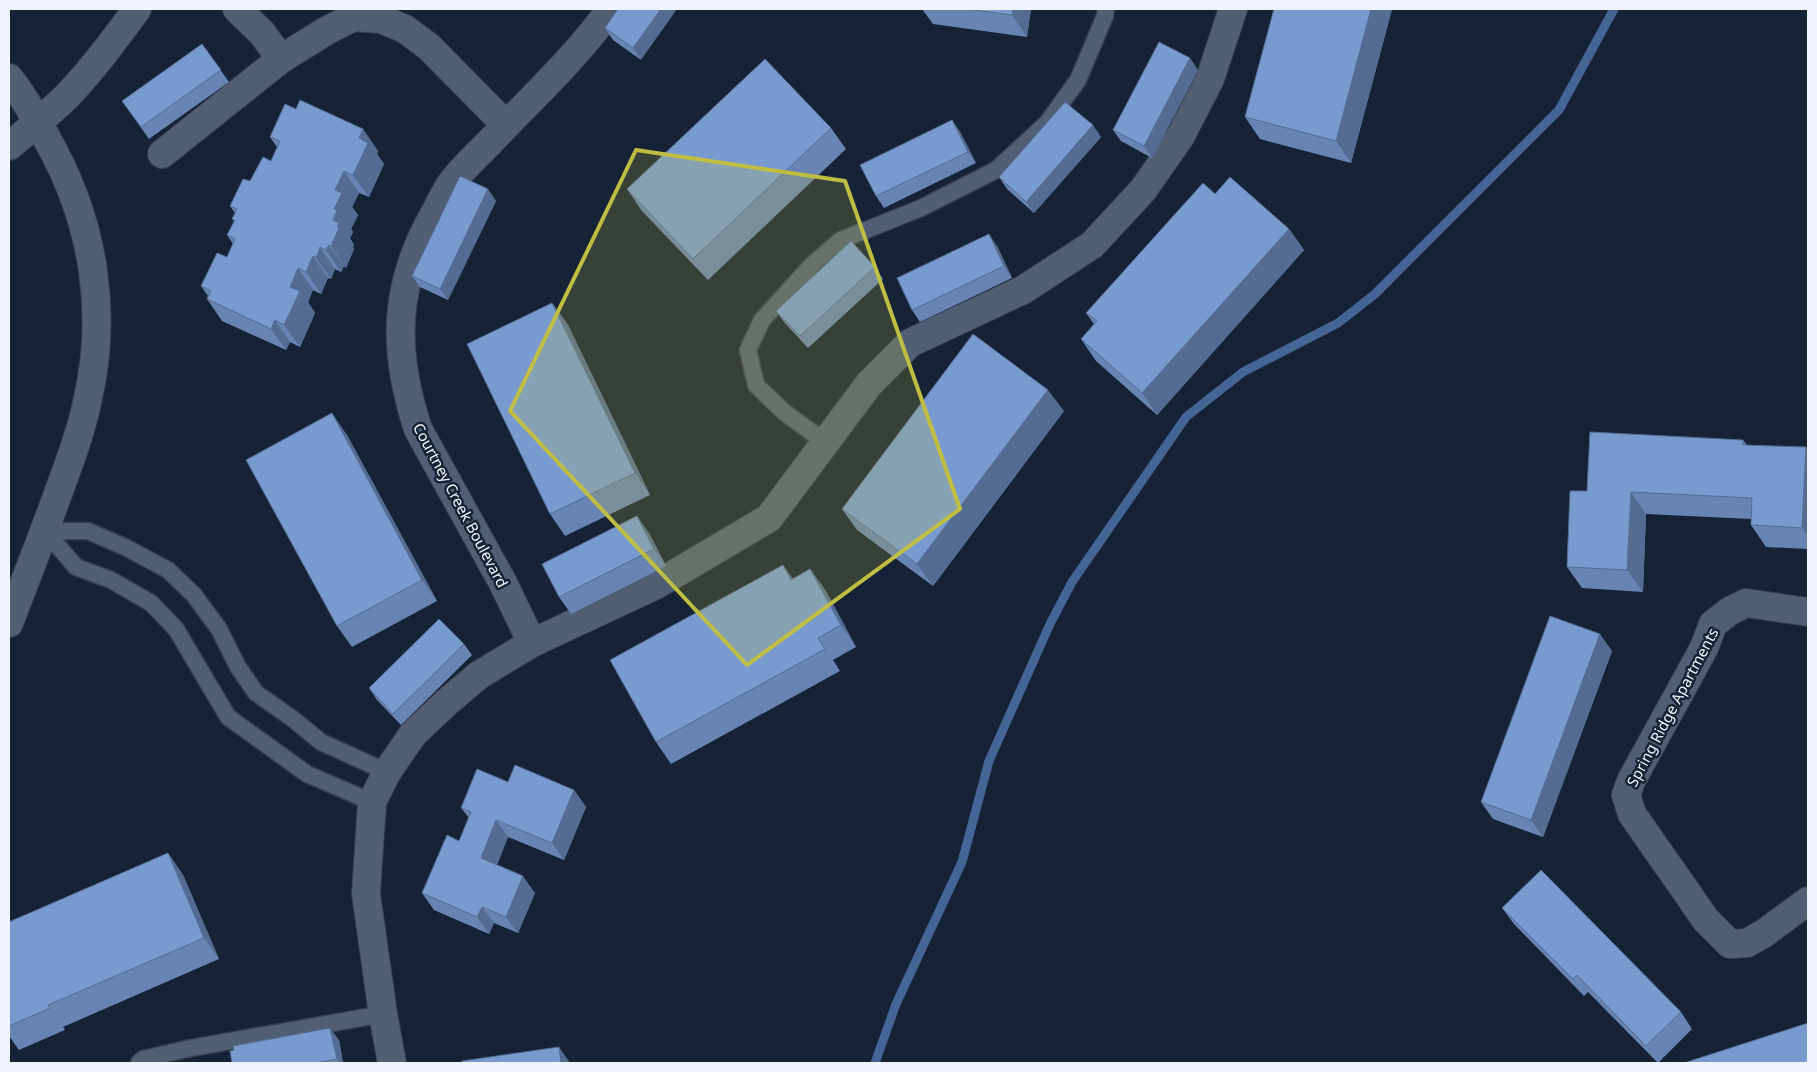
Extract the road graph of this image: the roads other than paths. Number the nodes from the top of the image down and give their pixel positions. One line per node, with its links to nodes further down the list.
1 (137, 9): 8 (street)
2 (237, 9): 6 (street)
3 (612, 9): 9 (street, Courtney Creek Boulevard)
4 (1106, 9): 12 (lane)
5 (1233, 9): 12 (street)
6 (281, 59): 9 (street); 11 (street)
7 (9, 78): 8 (street)
8 (38, 122): 10 (street); 13 (street)
9 (506, 125): 16 (street, Courtney Creek Boulevard)
10 (9, 146)
11 (162, 154)
12 (825, 442): 16 (street)
13 (45, 530): 15 (street); 17 (lane); 18 (lane)
14 (1808, 612): 19 (street, Spring Ridge Apartments)
15 (9, 623)
16 (532, 643): 17 (street)
17 (387, 772): 18 (street)
18 (372, 802): 20 (street)
19 (1808, 901)
20 (382, 1014): 21 (lane); 22 (street)
21 (139, 1063)
22 (392, 1063)

